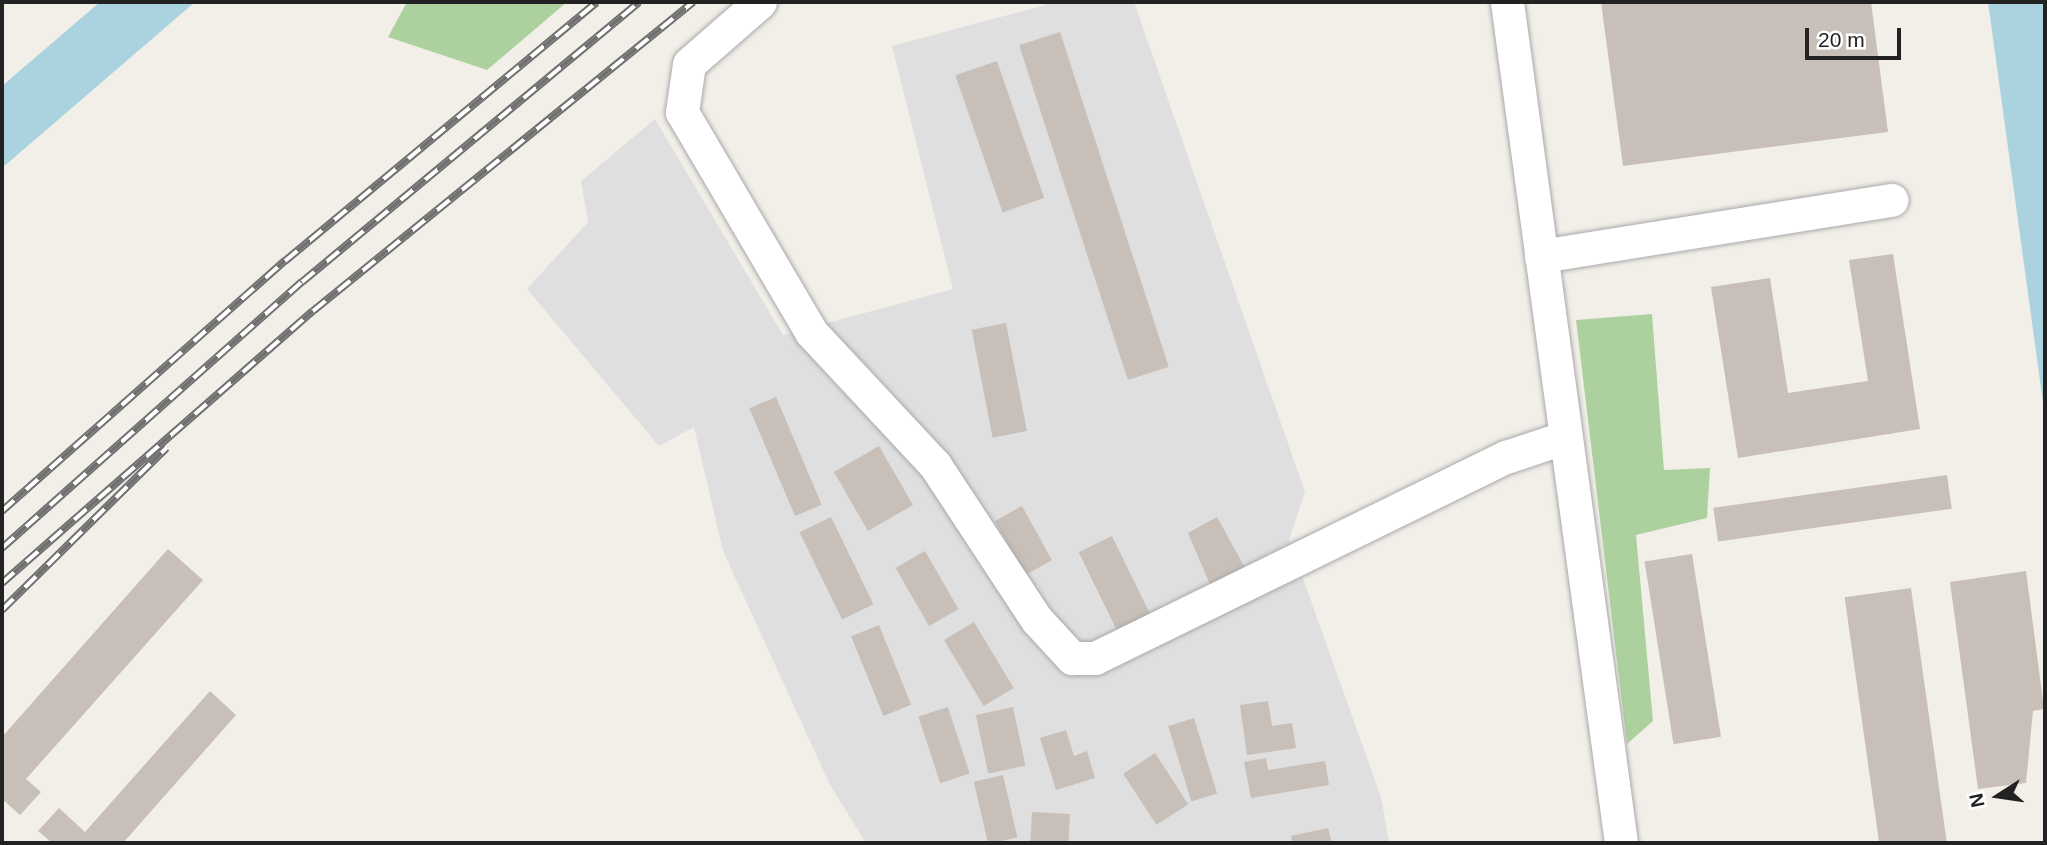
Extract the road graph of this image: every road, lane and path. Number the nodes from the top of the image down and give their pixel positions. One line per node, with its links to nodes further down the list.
1 (760, 2): 5 (street)
2 (1507, 2): 4 (street)
3 (1892, 201): 4 (street)
4 (1541, 256): 5 (street)
5 (1566, 437): 6 (street)
6 (1621, 843)

